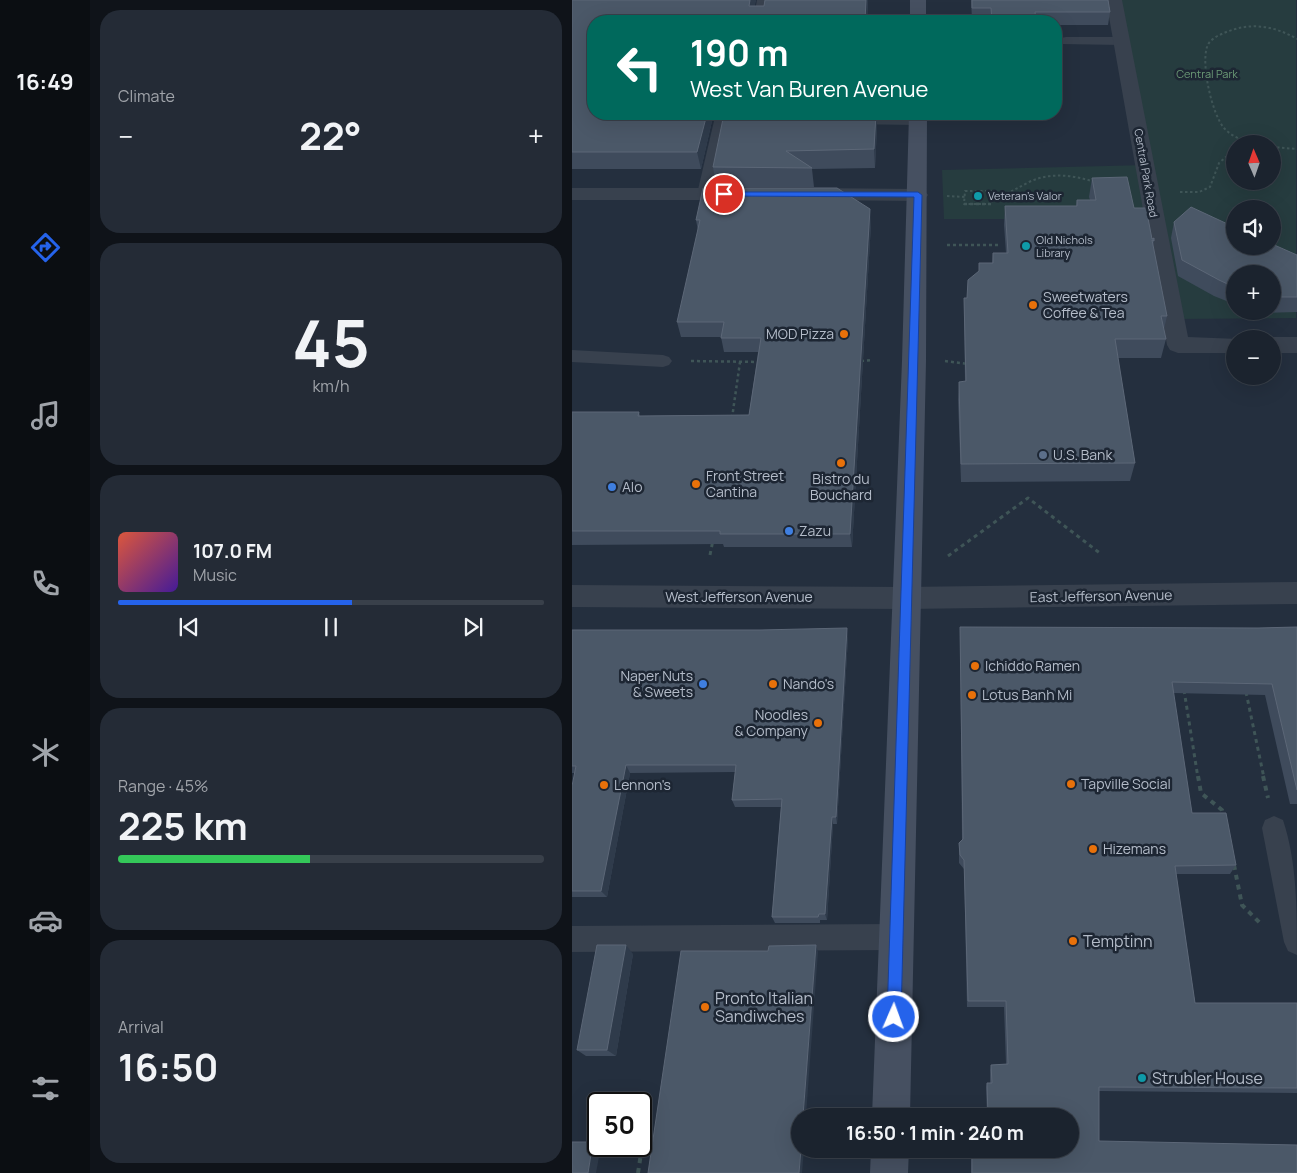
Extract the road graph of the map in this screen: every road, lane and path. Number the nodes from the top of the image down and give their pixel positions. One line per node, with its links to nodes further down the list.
1 (763, 0): 4 (lane)
2 (918, 0): 5 (main road)
3 (1114, 0): 8 (street, Central Park Road)
4 (760, 15)
5 (918, 15)
6 (1296, 39): 13 (path)
7 (1066, 42): 8 (lane)
8 (1121, 42): 25 (street, Central Park Road)
9 (859, 120): 12 (lane)
10 (918, 120): 20 (main road)
11 (761, 121): 17 (lane)
12 (830, 121)
13 (1232, 135)
14 (1281, 148): 15 (path)
15 (1296, 149)
16 (572, 194): 17 (street)
17 (705, 194): 18 (street)
18 (755, 194)
19 (794, 194): 20 (street)
20 (918, 195): 32 (main road)
21 (946, 196): 22 (path)
22 (965, 197): 22 (path)
23 (947, 245): 24 (path)
24 (999, 246)
25 (1226, 345)
26 (1281, 345): 27 (street)
27 (1296, 345)
28 (572, 356): 30 (lane)
29 (872, 360): 31 (path)
30 (663, 361): 33 (path)
31 (853, 361)
32 (914, 361): 35 (path); 43 (main road)
33 (740, 362): 34 (path); 36 (path)
34 (769, 362)
35 (972, 365)
36 (731, 420)
37 (713, 536): 39 (path)
38 (1101, 554): 40 (path)
39 (710, 556)
40 (948, 556)
41 (1296, 593): 43 (street, East Jefferson Avenue)
42 (572, 596): 43 (street, West Jefferson Avenue)
43 (906, 598): 50 (main road)
44 (1183, 680): 46 (path)
45 (1244, 682): 47 (path)
46 (1224, 820)
47 (1274, 828): 52 (lane)
48 (1232, 858): 49 (path)
49 (1262, 926)
50 (897, 937): 51 (lane); 53 (main road)
51 (572, 939)
52 (1296, 942)
53 (891, 1108)
54 (640, 1157): 56 (path)
55 (890, 1158): 57 (main road)
56 (638, 1173)
57 (889, 1173)

